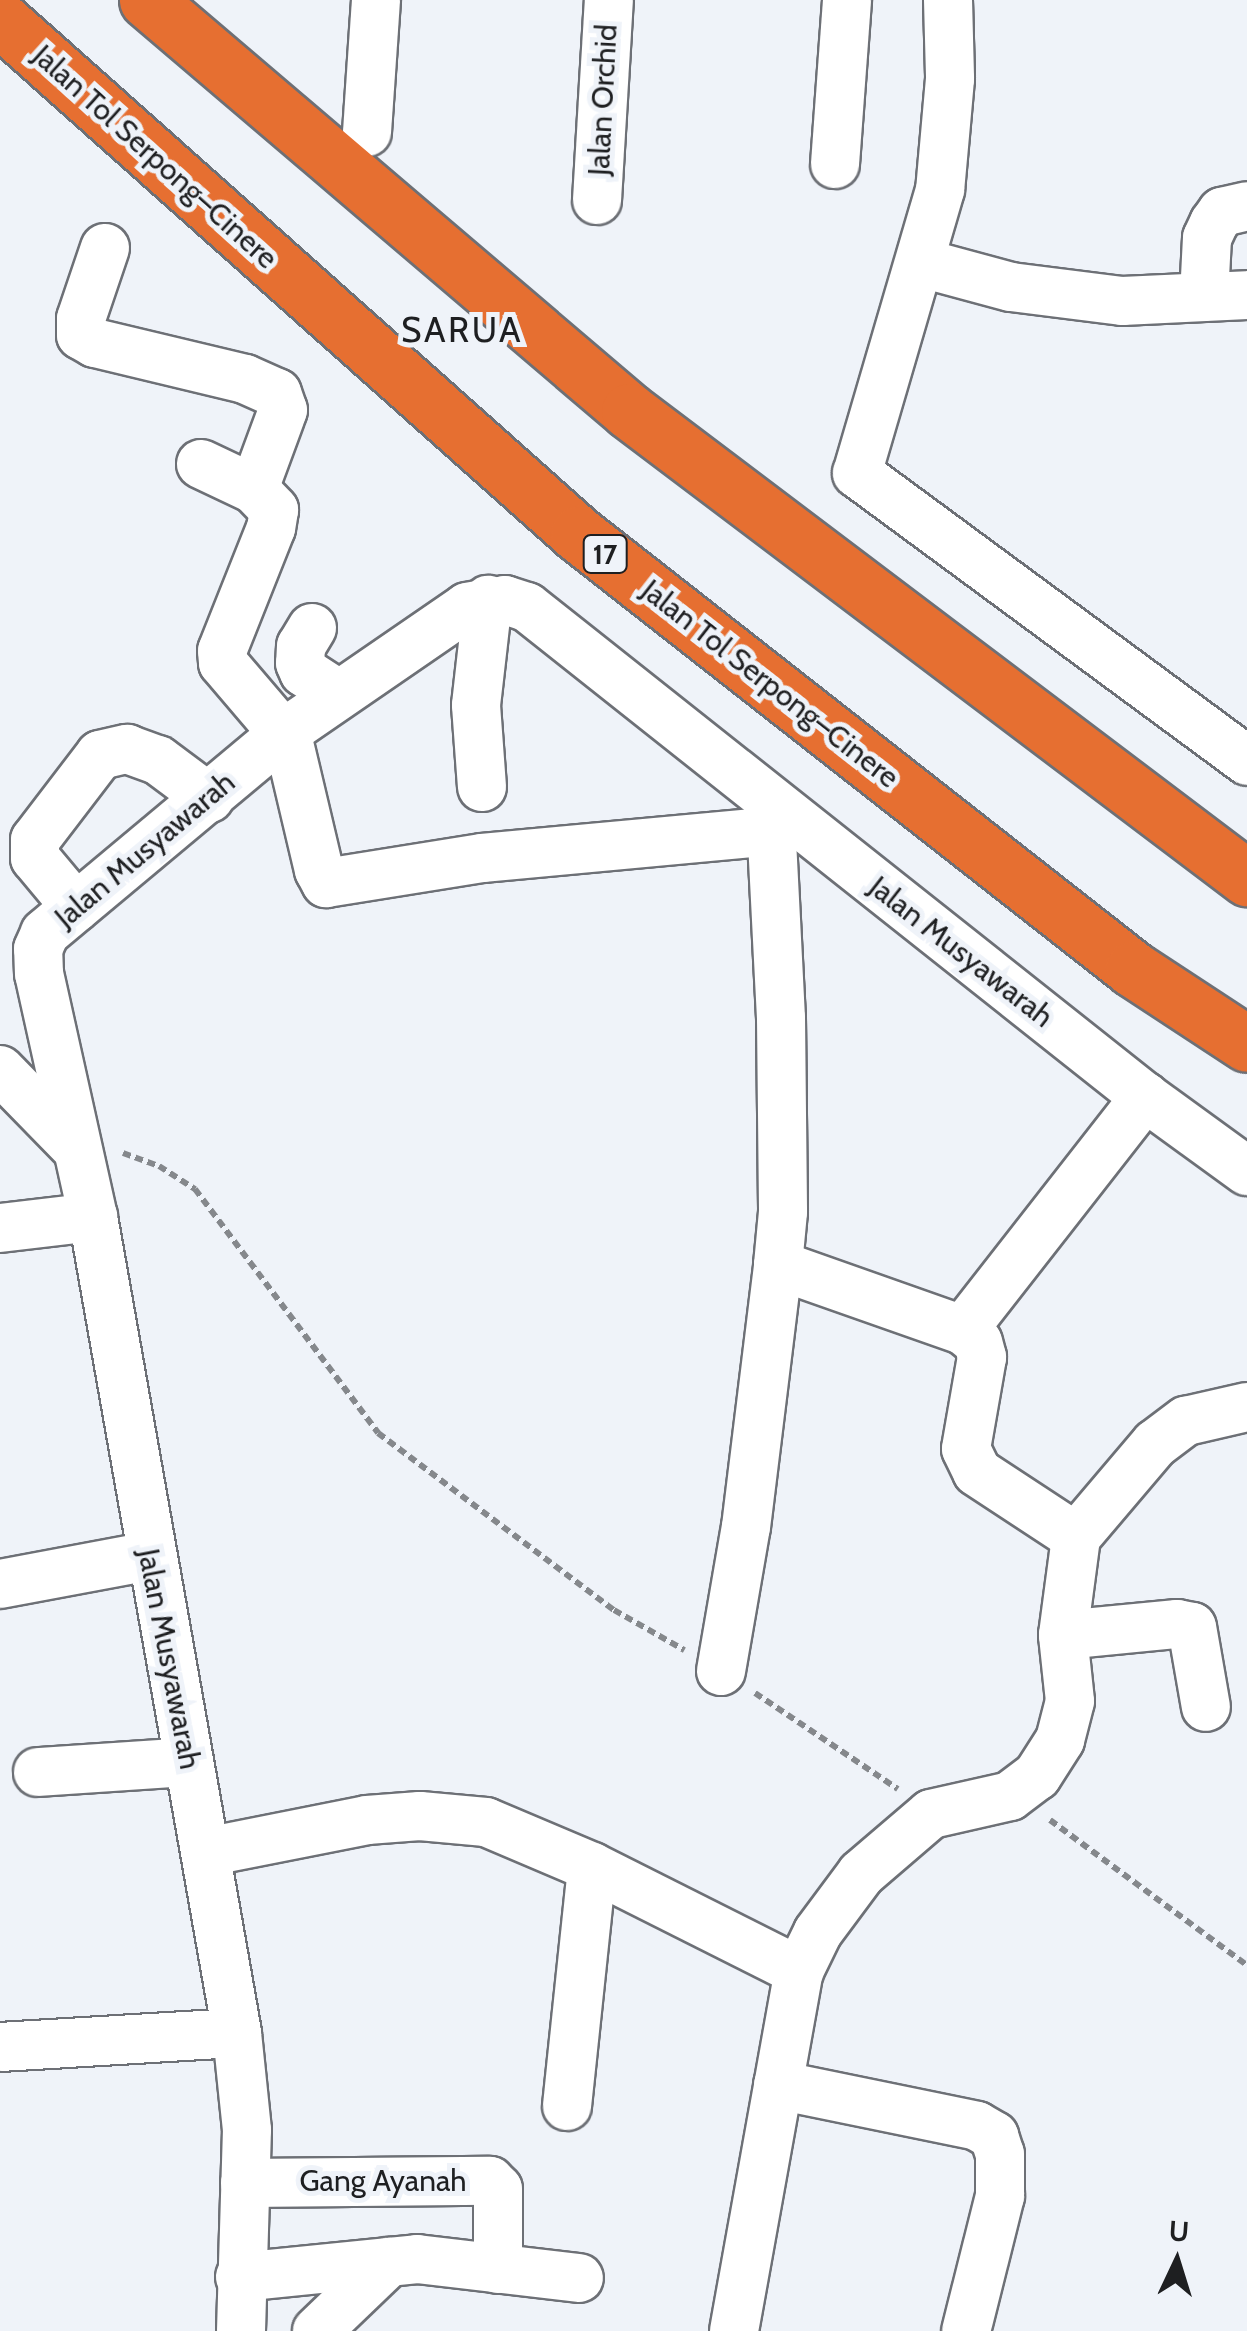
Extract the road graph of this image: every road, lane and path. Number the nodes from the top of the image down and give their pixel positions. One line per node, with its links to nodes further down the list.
1 (147, 0): 24 (highway)
2 (376, 0): 7 (street)
3 (609, 0): 9 (street, Jalan Orchid)
4 (847, 0): 8 (street)
5 (948, 0): 12 (street)
6 (0, 19): 26 (highway, Jalan Tol Serpong–Cinere / 17)
7 (367, 132)
8 (835, 164)
9 (597, 200)
10 (1247, 206): 13 (street)
11 (104, 248): 15 (street)
12 (922, 262): 13 (street); 20 (street)
13 (1225, 296)
14 (201, 464): 15 (street)
15 (254, 489): 19 (street)
16 (488, 600): 18 (street, Jalan Musyawarah); 21 (street); 23 (street, Jalan Musyawarah)
17 (312, 628): 18 (street)
18 (338, 694): 19 (street, Jalan Musyawarah)
19 (284, 732): 22 (street, Jalan Musyawarah); 23 (street)
20 (1247, 761)
21 (482, 786)
22 (210, 798): 25 (street, Jalan Musyawarah); 25 (street)
23 (772, 816): 28 (street, Jalan Musyawarah); 33 (street)
24 (1247, 878)
25 (76, 907): 29 (street, Jalan Musyawarah)
26 (1247, 1044)
27 (0, 1070): 29 (street)
28 (1144, 1097): 30 (street, Jalan Musyawarah); 34 (street)
29 (76, 1148): 31 (street, Jalan Musyawarah); 40 (path)
30 (1247, 1171)
31 (93, 1217): 32 (street); 37 (street, Jalan Musyawarah)
32 (0, 1228)
33 (778, 1265): 34 (street); 40 (street)
34 (963, 1330): 36 (street)
35 (1247, 1407): 36 (street)
36 (1076, 1537): 39 (street)
37 (149, 1556): 38 (street); 42 (street, Jalan Musyawarah)
38 (0, 1584)
39 (1063, 1635): 41 (street); 44 (street)
40 (721, 1672): 45 (path)
41 (1206, 1706)
42 (189, 1762): 43 (street); 46 (street, Jalan Musyawarah)
43 (38, 1772)
44 (1010, 1796): 45 (street); 48 (path)
45 (931, 1814): 49 (street)
46 (206, 1852): 47 (street); 50 (street, Jalan Musyawarah)
47 (592, 1868): 49 (street); 53 (street)
48 (1247, 1965)
49 (799, 1970): 52 (street)
50 (237, 2033): 51 (street); 54 (street, Jalan Musyawarah)
51 (0, 2047)
52 (778, 2086): 61 (street); 62 (street)
53 (567, 2106)
54 (245, 2183): 56 (street, Gang Ayanah); 57 (street, Jalan Musyawarah)
55 (389, 2262): 56 (street); 57 (street); 60 (street)
56 (498, 2269): 58 (street)
57 (240, 2277): 59 (street, Jalan Musyawarah)
58 (579, 2278)
59 (241, 2331)
60 (318, 2331)
61 (734, 2331)
62 (966, 2331)

